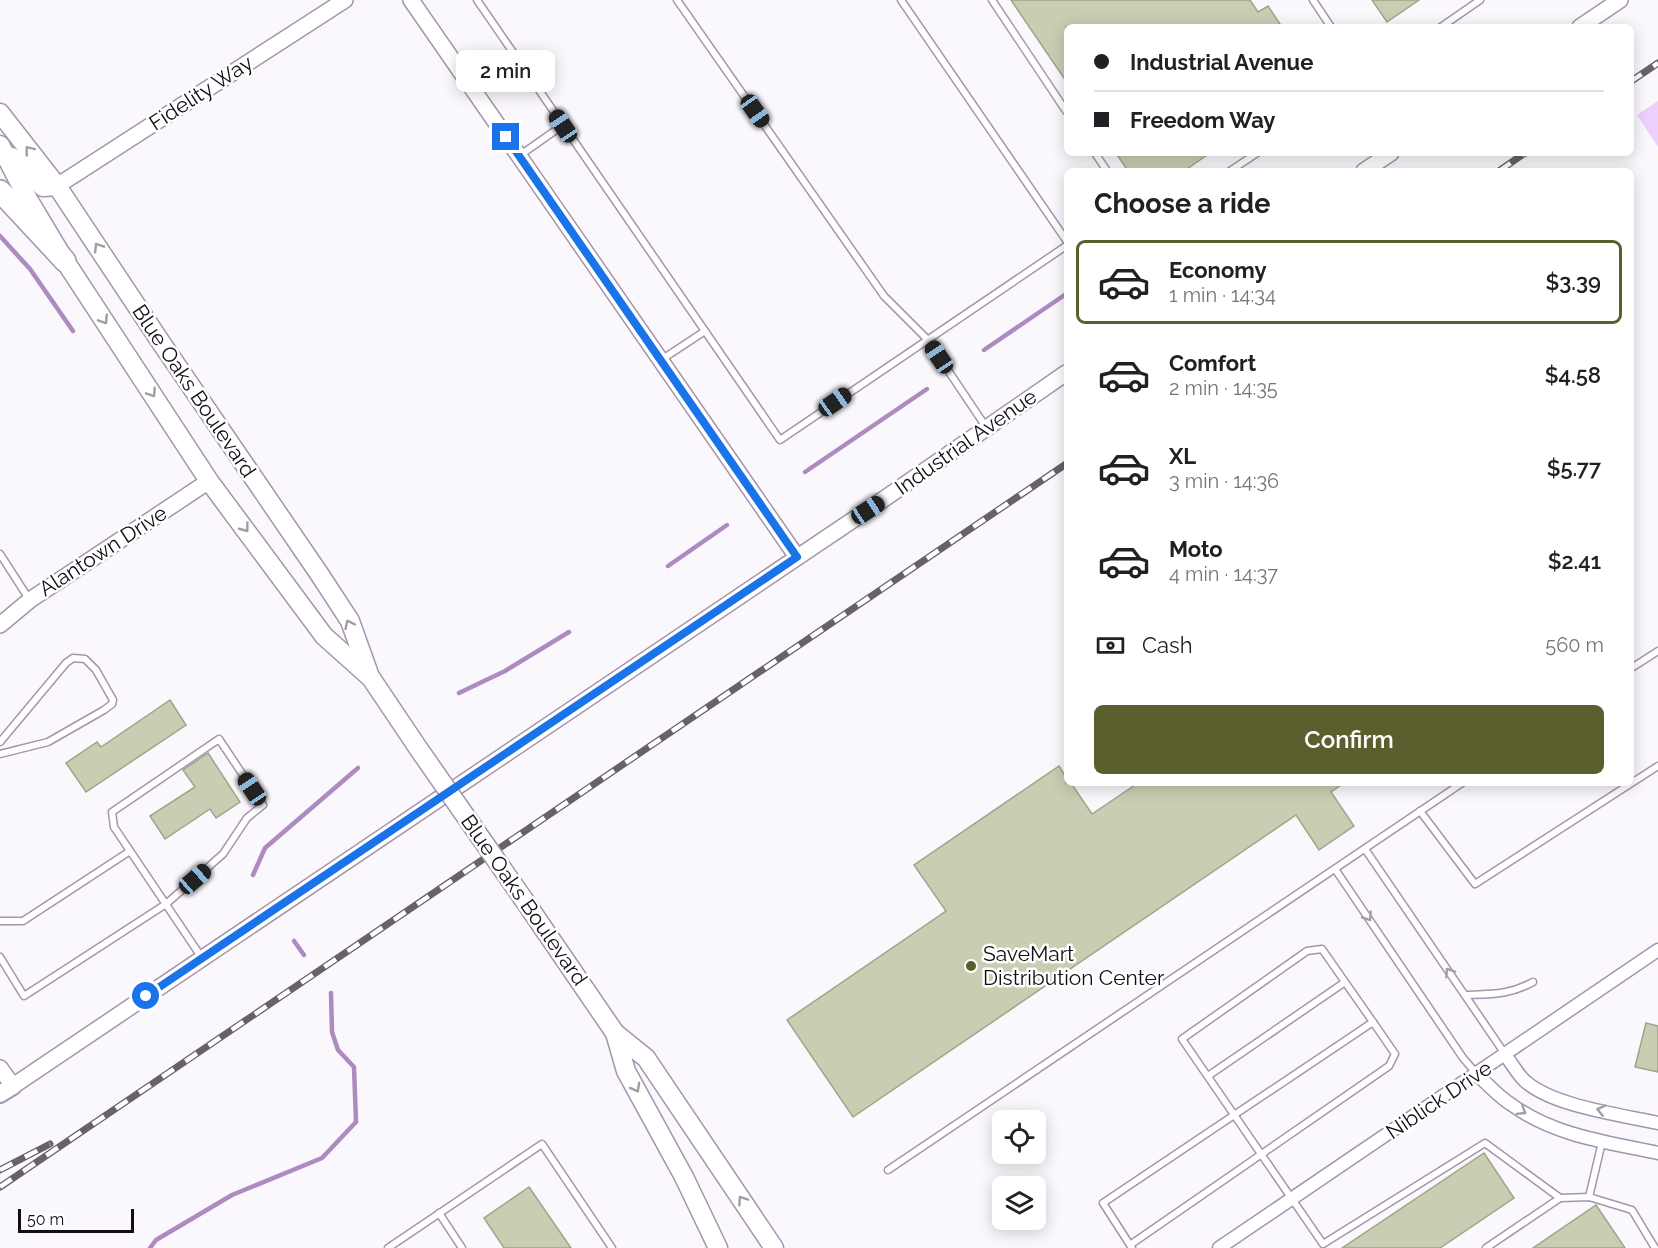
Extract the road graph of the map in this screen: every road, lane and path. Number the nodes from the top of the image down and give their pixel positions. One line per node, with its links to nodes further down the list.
1 (345, 0): 22 (street, Fidelity Way)
2 (411, 0): 17 (street)
3 (477, 0): 15 (lane)
4 (677, 0): 28 (lane)
5 (901, 0): 24 (lane)
6 (992, 0): 13 (lane)
7 (1313, 0): 10 (lane)
8 (1480, 0): 11 (lane)
9 (1620, 0): 12 (street)
10 (1329, 24)
11 (1445, 24)
12 (1584, 24)
13 (1064, 108)
14 (0, 113): 22 (main road, Blue Oaks Boulevard, one-way to 14)
15 (563, 126): 17 (lane); 27 (lane)
16 (1, 146): 22 (main road); 26 (main road, Blue Oaks Boulevard)
17 (519, 156): 29 (street)
18 (1252, 156): 20 (lane)
19 (1386, 156): 21 (street)
20 (1234, 168)
21 (1368, 168)
22 (57, 186): 39 (main road, Blue Oaks Boulevard, one-way to 22)
23 (0, 191): 26 (highway)
24 (1064, 237)
25 (1064, 247): 28 (lane)
26 (65, 261): 32 (main road, Blue Oaks Boulevard, one-way to 32)
27 (705, 331): 28 (lane); 29 (lane)
28 (927, 339): 31 (lane)
29 (661, 360): 34 (street)
30 (1064, 374): 31 (street, Industrial Avenue)
31 (987, 428): 34 (street, Industrial Avenue)
32 (209, 481): 35 (street, Alantown Drive); 39 (main road, Blue Oaks Boulevard, one-way to 39)
33 (0, 554): 35 (lane)
34 (797, 557): 54 (street, Industrial Avenue)
35 (30, 600): 36 (street, Alantown Drive)
36 (0, 625)
37 (1658, 651): 38 (lane)
38 (1634, 666)
39 (371, 678): 59 (main road, Blue Oaks Boulevard, bridge)
40 (0, 742): 41 (lane)
41 (0, 754)
42 (1658, 766): 43 (lane)
43 (1634, 781)
44 (1458, 786): 46 (lane)
45 (1627, 786): 46 (lane)
46 (1420, 811): 47 (lane)
47 (1365, 849): 49 (lane); 57 (lane, one-way to 47)
48 (130, 851): 50 (lane); 50 (lane); 51 (lane)
49 (1335, 869): 62 (lane, one-way to 62); 70 (lane)
50 (166, 904): 53 (lane); 54 (lane)
51 (0, 921)
52 (1658, 950): 60 (street, Niblick Drive)
53 (0, 957)
54 (202, 958): 64 (street, Industrial Avenue)
55 (1346, 981): 58 (lane); 63 (lane); 63 (lane)
56 (1533, 982): 57 (lane)
57 (1465, 995): 60 (lane)
58 (1373, 1022): 65 (lane); 68 (lane)
59 (615, 1033): 80 (main road, Blue Oaks Boulevard, one-way to 80); 81 (main road, Blue Oaks Boulevard, one-way to 59)
60 (1505, 1055): 62 (street, Niblick Drive); 66 (street, one-way to 60)
61 (0, 1068): 64 (street)
62 (1477, 1074): 67 (street, one-way to 67); 73 (street, Niblick Drive)
63 (1208, 1076): 65 (lane)
64 (6, 1090)
65 (1234, 1116): 68 (lane); 75 (lane)
66 (1658, 1123)
67 (1602, 1141): 69 (street); 71 (lane)
68 (1261, 1153): 73 (lane); 75 (lane)
69 (1658, 1154)
70 (888, 1170)
71 (1589, 1197): 72 (lane); 84 (lane)
72 (1560, 1198): 76 (lane); 83 (lane)
73 (1291, 1199): 76 (lane); 82 (street, Niblick Drive)
74 (439, 1213): 77 (lane); 78 (lane); 79 (lane)
75 (1131, 1246)
76 (1320, 1246)
77 (388, 1248)
78 (462, 1248)
79 (612, 1248)
80 (718, 1248)
81 (774, 1248)
82 (1219, 1248)
83 (1486, 1248)
84 (1655, 1248)

